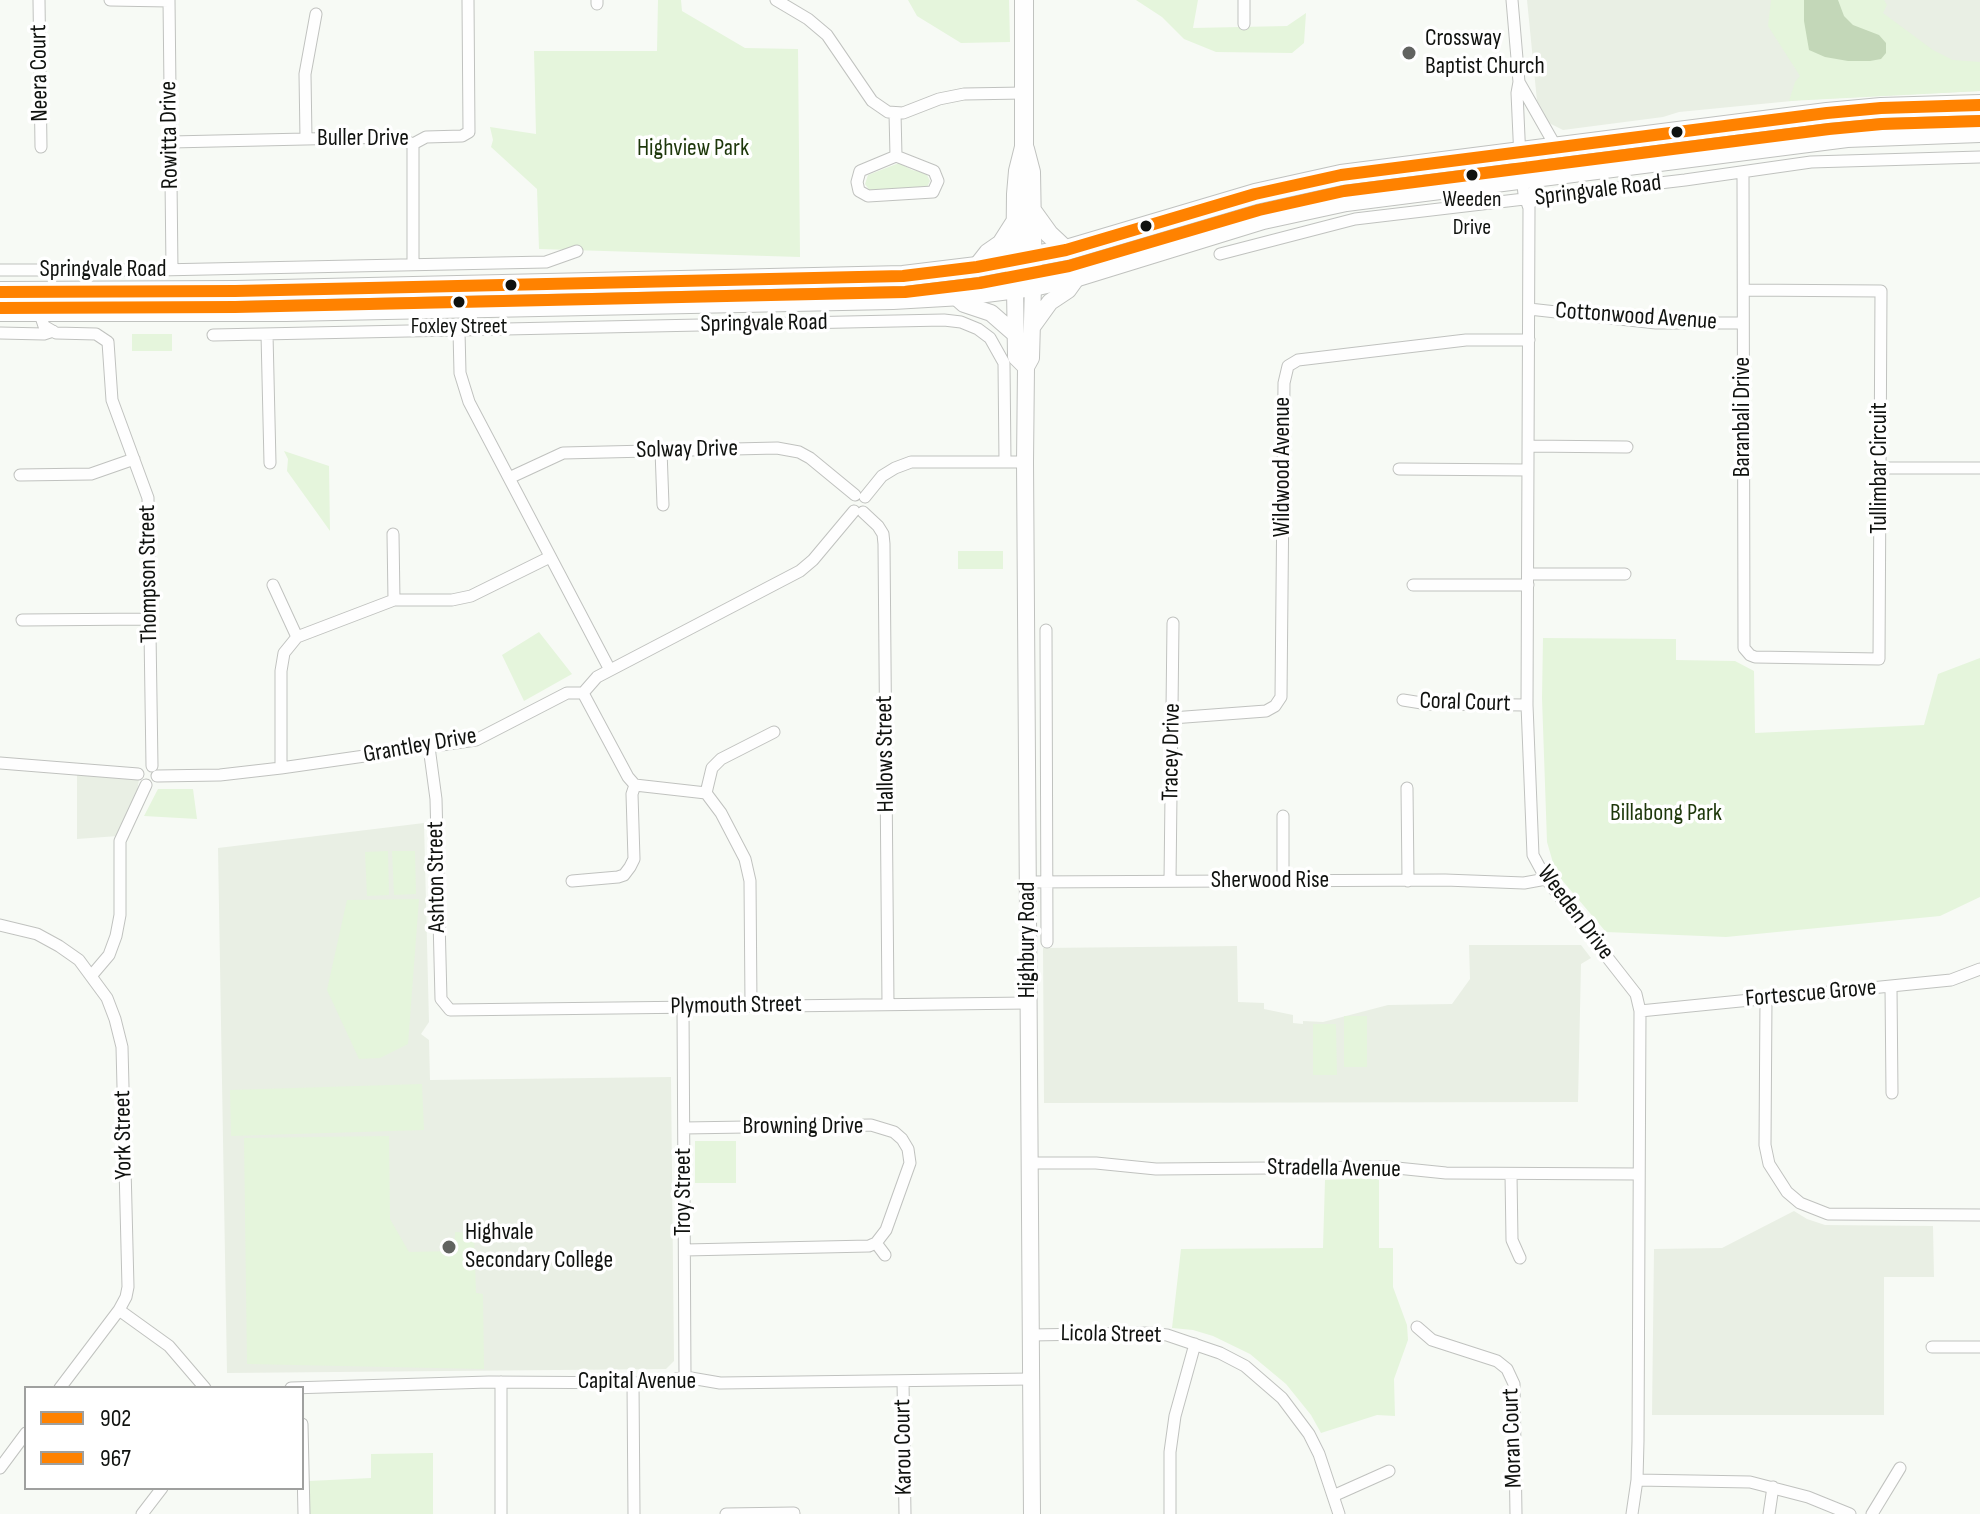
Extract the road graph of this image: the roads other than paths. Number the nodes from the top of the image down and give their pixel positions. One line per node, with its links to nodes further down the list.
1 (39, 0): 21 (street, Neera Court)
2 (110, 0): 3 (street)
3 (169, 0): 19 (street, Rowitta Drive)
4 (468, 0): 20 (street, Buller Drive)
5 (776, 0): 15 (street)
6 (1024, 0): 12 (main road, Highbury Road)
7 (1244, 0): 10 (street)
8 (1512, 0): 11 (street, Weeden Drive)
9 (316, 14): 18 (street)
10 (1244, 24)
11 (1519, 82): 23 (street); 24 (street, Weeden Drive)
12 (1024, 93): 15 (street); 22 (main road, Highbury Road)
13 (1980, 105): 14 (highway, Springvale Road)
14 (1881, 108): 17 (highway); 23 (highway, Springvale Road)
15 (895, 113): 25 (street)
16 (1980, 132): 17 (highway, Springvale Road)
17 (1904, 134): 28 (highway, Springvale Road)
18 (306, 139): 19 (street, Buller Drive); 20 (street, Buller Drive)
19 (171, 142): 39 (street, Rowitta Drive)
20 (413, 144): 36 (street)
21 (41, 147)
22 (1024, 147): 30 (main road, Highbury Road); 31 (main road, Highbury Road)
23 (1556, 147): 24 (highway, Springvale Road)
24 (1526, 150): 28 (street, Weeden Drive); 32 (highway, Springvale Road)
25 (896, 156): 25 (street)
26 (1980, 157): 27 (street, Springvale Road)
27 (1743, 172): 29 (street, Springvale Road); 44 (street, Baranbali Drive)
28 (1528, 177): 29 (street, Weeden Drive); 41 (highway, Springvale Road)
29 (1529, 202): 34 (street, Springvale Road); 49 (street, Weeden Drive)
30 (1031, 209): 32 (main road); 35 (main road, Highbury Road)
31 (1015, 222): 35 (main road, Highbury Road); 38 (main road)
32 (1066, 250): 35 (highway, Springvale Road)
33 (577, 251): 36 (street, Springvale Road)
34 (1220, 254)
35 (1024, 259): 38 (highway, Springvale Road); 43 (main road, Highbury Road)
36 (413, 264): 37 (street, Springvale Road)
37 (303, 266): 39 (street, Springvale Road); 47 (street)
38 (977, 267): 42 (highway, Springvale Road)
39 (172, 269): 40 (street, Springvale Road)
40 (0, 270)
41 (1078, 276): 43 (highway, Springvale Road); 53 (main road)
42 (532, 285): 47 (highway, Springvale Road); 48 (street)
43 (1024, 287): 46 (highway, Springvale Road); 53 (main road, Highbury Road); 58 (main road, Highbury Road)
44 (1744, 290): 52 (street, Baranbali Drive); 70 (street, Tullimbar Circuit)
45 (0, 292): 51 (highway, Springvale Road)
46 (955, 296): 48 (highway, Springvale Road); 58 (main road)
47 (304, 300): 48 (highway, Springvale Road); 51 (highway, Springvale Road)
48 (533, 306): 54 (street)
49 (1529, 309): 52 (street, Cottonwood Avenue); 61 (street, Weeden Drive)
50 (0, 311): 51 (highway, Springvale Road)
51 (50, 315): 56 (street, Springvale Road); 60 (street, Springvale Road)
52 (1743, 323): 91 (street, Baranbali Drive)
53 (1032, 327): 62 (main road, Highbury Road)
54 (533, 329): 55 (street, Springvale Road); 67 (street, Springvale Road)
55 (459, 331): 57 (street, Springvale Road); 75 (street)
56 (0, 333)
57 (267, 334): 59 (street, Springvale Road); 69 (street)
58 (1015, 334): 62 (main road, Highbury Road)
59 (213, 335)
60 (107, 340): 66 (street, Thompson Street)
61 (1529, 340): 63 (street, Weeden Drive); 96 (street, Wildwood Avenue)
62 (1026, 367): 68 (main road, Highbury Road)
63 (1528, 446): 64 (street); 73 (street, Weeden Drive)
64 (1627, 447)
65 (661, 450): 75 (street, Solway Drive); 76 (street, Solway Drive); 77 (street)
66 (134, 459): 74 (street); 86 (street, Thompson Street)
67 (1005, 462): 68 (street); 76 (street)
68 (1025, 462): 115 (main road, Highbury Road)
69 (270, 463)
70 (1879, 468): 71 (street); 91 (street, Tullimbar Circuit)
71 (1980, 468)
72 (1399, 469): 73 (street)
73 (1528, 470): 82 (street, Weeden Drive)
74 (20, 475)
75 (509, 478): 80 (street)
76 (860, 496): 78 (street)
77 (663, 505)
78 (858, 512): 92 (street, Grantley Drive); 124 (street, Hallows Street)
79 (393, 534): 85 (street)
80 (550, 557): 85 (street); 92 (street)
81 (1625, 574): 82 (street)
82 (1528, 580): 84 (street); 95 (street, Weeden Drive)
83 (273, 585): 90 (street)
84 (1413, 585)
85 (394, 600): 90 (street)
86 (150, 619): 87 (street); 101 (street, Thompson Street)
87 (22, 620)
88 (1173, 623): 96 (street, Tracey Drive)
89 (1046, 630): 116 (street)
90 (297, 637): 100 (street)
91 (1755, 657)
92 (610, 670): 93 (street, Grantley Drive)
93 (583, 693): 98 (street, Grantley Drive); 104 (street)
94 (1403, 700): 95 (street, Coral Court)
95 (1527, 705): 108 (street, Weeden Drive)
96 (1172, 718): 111 (street, Tracey Drive)
97 (774, 732): 106 (street)
98 (429, 747): 100 (street, Grantley Drive); 125 (street, Ashton Street)
99 (0, 763): 102 (street)
100 (281, 768): 101 (street, Grantley Drive)
101 (155, 771): 102 (street); 103 (street)
102 (138, 774): 103 (street)
103 (146, 785): 120 (street)
104 (635, 785): 106 (street); 110 (street)
105 (1407, 788): 113 (street)
106 (706, 793): 126 (street)
107 (1283, 816): 112 (street)
108 (1537, 865): 109 (street, Weeden Drive); 114 (street)
109 (1546, 879): 114 (street, Sherwood Rise); 128 (street, Weeden Drive)
110 (572, 881)
111 (1170, 881): 112 (street, Sherwood Rise); 116 (street, Sherwood Rise)
112 (1283, 881): 113 (street, Sherwood Rise)
113 (1408, 881): 114 (street, Sherwood Rise)
114 (1512, 881)
115 (1028, 882): 116 (street, Sherwood Rise); 123 (main road, Highbury Road)
116 (1047, 882): 118 (street)
117 (0, 925): 120 (street, York Street)
118 (1047, 942)
119 (1980, 969): 121 (street, Fortescue Grove)
120 (92, 975): 139 (street, York Street)
121 (1891, 987): 122 (street, Fortescue Grove); 129 (street)
122 (1766, 998): 128 (street, Fortescue Grove); 134 (street)
123 (1028, 1003): 124 (street, Plymouth Street); 131 (main road, Highbury Road)
124 (888, 1004): 126 (street, Plymouth Street)
125 (444, 1005): 127 (street, Plymouth Street)
126 (751, 1005): 127 (street, Plymouth Street)
127 (683, 1007): 130 (street, Troy Street)
128 (1640, 1011): 133 (street, Weeden Drive)
129 (1892, 1093)
130 (684, 1128): 135 (street, Browning Drive); 136 (street, Troy Street)
131 (1029, 1163): 132 (street, Stradella Avenue); 141 (main road, Highbury Road)
132 (1511, 1174): 133 (street, Stradella Avenue); 138 (street)
133 (1639, 1174): 157 (street, Weeden Drive)
134 (1980, 1215)
135 (876, 1243): 136 (street); 137 (street)
136 (685, 1250): 145 (street, Troy Street)
137 (885, 1255)
138 (1520, 1258)
139 (119, 1310): 150 (street, York Street); 151 (street)
140 (1417, 1327): 172 (street, Moran Court)
141 (1031, 1335): 142 (street, Licola Street); 146 (main road, Highbury Road)
142 (1195, 1344): 161 (street, Licola Street); 170 (street)
143 (1932, 1347): 144 (street)
144 (1980, 1347)
145 (685, 1377): 147 (street, Capital Avenue); 149 (street, Capital Avenue)
146 (1031, 1379): 147 (street, Capital Avenue); 169 (main road, Highbury Road)
147 (903, 1381): 168 (street, Karou Court)
148 (501, 1382): 149 (street, Capital Avenue); 152 (street, Capital Avenue); 165 (street)
149 (633, 1382): 166 (street)
150 (62, 1386)
151 (203, 1386)
152 (304, 1388)
153 (24, 1436): 154 (street)
154 (0, 1468)
155 (1900, 1468): 176 (street)
156 (1389, 1471): 161 (street)
157 (1637, 1480): 158 (street); 173 (street, Weeden Drive)
158 (1773, 1487): 174 (street); 175 (street)
159 (160, 1490): 163 (street)
160 (303, 1490): 164 (street)
161 (1333, 1496): 171 (street, Licola Street)
162 (794, 1513): 167 (street)
163 (142, 1514)
164 (304, 1514)
165 (501, 1514)
166 (634, 1514)
167 (726, 1514)
168 (905, 1514)
169 (1032, 1514)
170 (1170, 1514)
171 (1339, 1514)
172 (1516, 1514)
173 (1632, 1514)
174 (1769, 1514)
175 (1850, 1514)
176 (1872, 1514)

